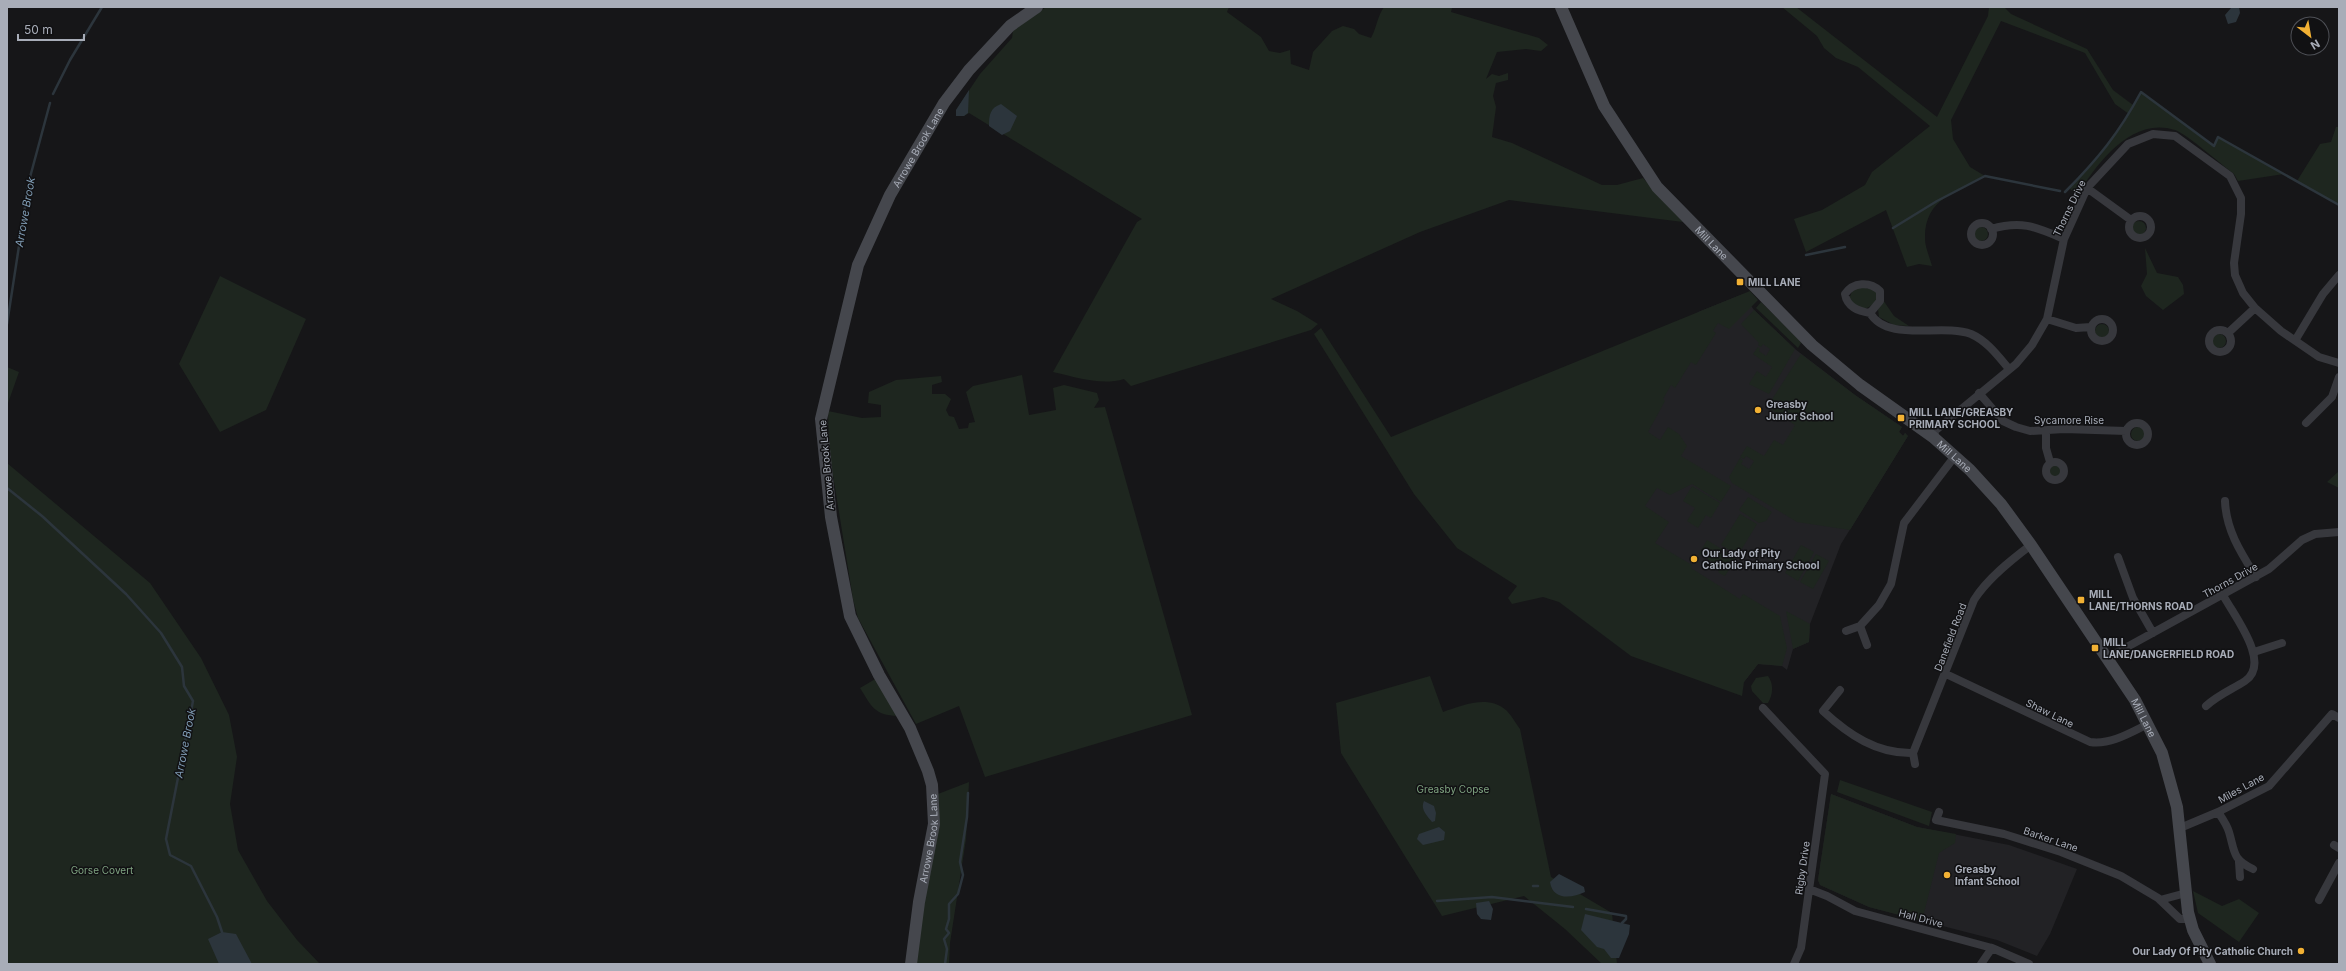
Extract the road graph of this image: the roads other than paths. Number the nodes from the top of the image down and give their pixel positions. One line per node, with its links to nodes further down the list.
1 (1037, 7): 58 (street, Arrowe Brook Lane)
2 (1561, 7): 21 (street, Mill Lane)
3 (2087, 188): 4 (street); 6 (street, Thorns Drive); 8 (street, Thorns Drive)
4 (2131, 220)
5 (1991, 228): 6 (street)
6 (2064, 240): 10 (street, Thorns Drive)
7 (2339, 275): 13 (street)
8 (2255, 308): 12 (street); 13 (street, Thorns Drive)
9 (1870, 313): 9 (street); 15 (street)
10 (2047, 319): 11 (street); 15 (street, Thorns Drive)
11 (2091, 327)
12 (2228, 333)
13 (2296, 339): 14 (street, Thorns Drive)
14 (2339, 363)
15 (2009, 369): 17 (street, Thorns Drive)
16 (2339, 377): 18 (street)
17 (1979, 394): 19 (street, Sycamore Rise); 21 (street, Thorns Drive)
18 (2306, 424)
19 (2046, 431): 20 (street, Sycamore Rise); 23 (street)
20 (2126, 432)
21 (1933, 437): 22 (street, Mill Lane)
22 (1956, 456): 26 (street, Mill Lane); 30 (street)
23 (2050, 462)
24 (2225, 501): 28 (street)
25 (2339, 532): 28 (street, Thorns Drive)
26 (2031, 545): 36 (street, Mill Lane); 37 (street, Danefield Road)
27 (2118, 558): 32 (street)
28 (2256, 577): 29 (street, Thorns Drive)
29 (2223, 596): 32 (street, Thorns Drive); 35 (street)
30 (1860, 626): 31 (street); 34 (street)
31 (1846, 631)
32 (2153, 633): 36 (street, Thorns Drive)
33 (2282, 643): 35 (street)
34 (1867, 645)
35 (2254, 652): 39 (street)
36 (2107, 658): 42 (street, Mill Lane)
37 (1946, 674): 42 (street, Shaw Lane); 43 (street, Danefield Road)
38 (1840, 690): 43 (street)
39 (2206, 706)
40 (1763, 708): 52 (street, Rigby Drive)
41 (2335, 716): 46 (street, Miles Lane)
42 (2148, 724): 47 (street, Mill Lane)
43 (1913, 753): 44 (street)
44 (1915, 764)
45 (1939, 812): 54 (street, Barker Lane)
46 (2218, 812): 47 (street, Miles Lane); 48 (street)
47 (2180, 828): 53 (street, Mill Lane)
48 (2239, 862): 50 (street); 51 (street)
49 (2339, 863): 55 (street)
50 (2253, 869)
51 (2240, 876)
52 (1809, 890): 57 (street, Hall Drive); 59 (street, Rigby Drive)
53 (2186, 893): 54 (street); 56 (street, Mill Lane)
54 (2160, 900): 56 (street, Barker Lane)
55 (2319, 900)
56 (2190, 919): 62 (street, Mill Lane)
57 (1992, 948): 60 (street); 61 (street, Hall Drive)
58 (911, 964)
59 (1794, 964)
60 (1981, 964)
61 (2029, 964)
62 (2210, 964)

